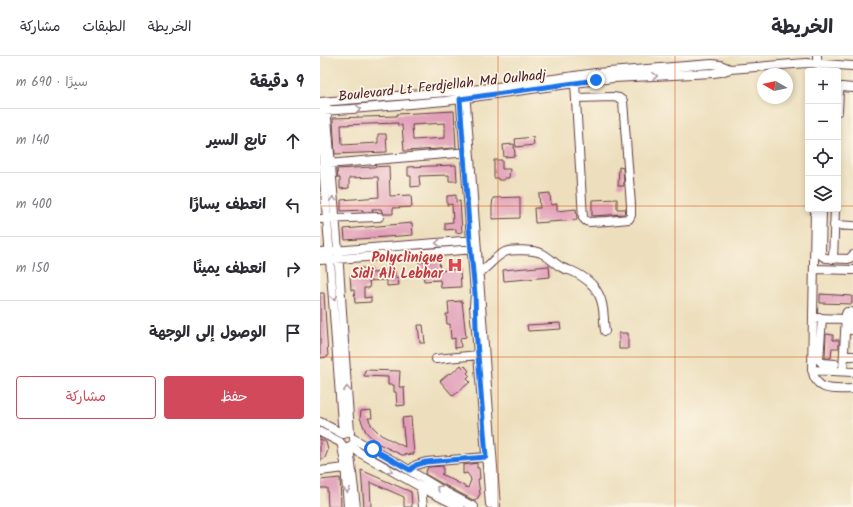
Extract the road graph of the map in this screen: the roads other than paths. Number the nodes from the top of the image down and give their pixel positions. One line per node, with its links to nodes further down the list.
1 (818, 63): 2 (street, Boulevard Lt Ferdjellah Md Oulhadj); 3 (street, Boulevard Lt Ferdjellah Md Oulhadj)
2 (853, 66)
3 (596, 77): 4 (street, Boulevard Lt Ferdjellah Md Oulhadj); 5 (street, Boulevard Lt Ferdjellah Md Oulhadj)
4 (552, 82): 5 (street, Boulevard Lt Ferdjellah Md Oulhadj); 7 (street, Boulevard Lt Ferdjellah Md Oulhadj)
5 (575, 83): 8 (street)
6 (853, 88): 10 (street)
7 (463, 95): 9 (street, Boulevard Lt Ferdjellah Md Oulhadj); 11 (street, Boulevard Lt Ferdjellah Md Oulhadj, one-way to 7); 12 (street)
8 (576, 98): 8 (street)
9 (322, 102): 11 (street)
10 (838, 104)
11 (322, 111): 13 (street)
12 (467, 152): 13 (street); 21 (street)
13 (325, 164): 18 (street)
14 (815, 212): 22 (street)
15 (822, 212): 22 (street)
16 (835, 212): 19 (street)
17 (380, 217): 18 (street)
18 (327, 218): 25 (street)
19 (834, 225): 20 (street); 27 (street)
20 (853, 226)
21 (473, 240): 23 (street); 25 (street, one-way to 25)
22 (818, 247): 27 (street); 29 (street)
23 (474, 249): 25 (street); 31 (street); 36 (street)
24 (320, 252): 25 (street)
25 (334, 255): 28 (street); 46 (street)
26 (853, 255): 27 (street)
27 (833, 259)
28 (320, 260)
29 (814, 269): 30 (street); 32 (street)
30 (853, 270)
31 (479, 273): 35 (street); 58 (street)
32 (813, 318): 33 (street); 40 (street)
33 (822, 318): 34 (street); 39 (street)
34 (850, 330): 37 (street)
35 (604, 331)
36 (479, 355): 38 (street); 47 (street)
37 (848, 356): 41 (street)
38 (436, 359)
39 (836, 364)
40 (812, 370): 41 (street); 43 (street)
41 (843, 371): 42 (street)
42 (853, 372)
43 (853, 389)
44 (320, 422): 46 (street)
45 (320, 432): 46 (street)
46 (347, 440): 48 (street); 49 (street); 51 (street, one-way to 51); 53 (street)
47 (486, 457): 49 (street); 57 (street)
48 (345, 468): 50 (street); 52 (street, one-way to 52)
49 (410, 470): 56 (street, one-way to 49)
50 (320, 472)
51 (421, 488): 54 (street); 55 (street)
52 (348, 507)
53 (356, 507)
54 (423, 507)
55 (460, 507)
56 (474, 507)
57 (491, 507)
58 (496, 507)

